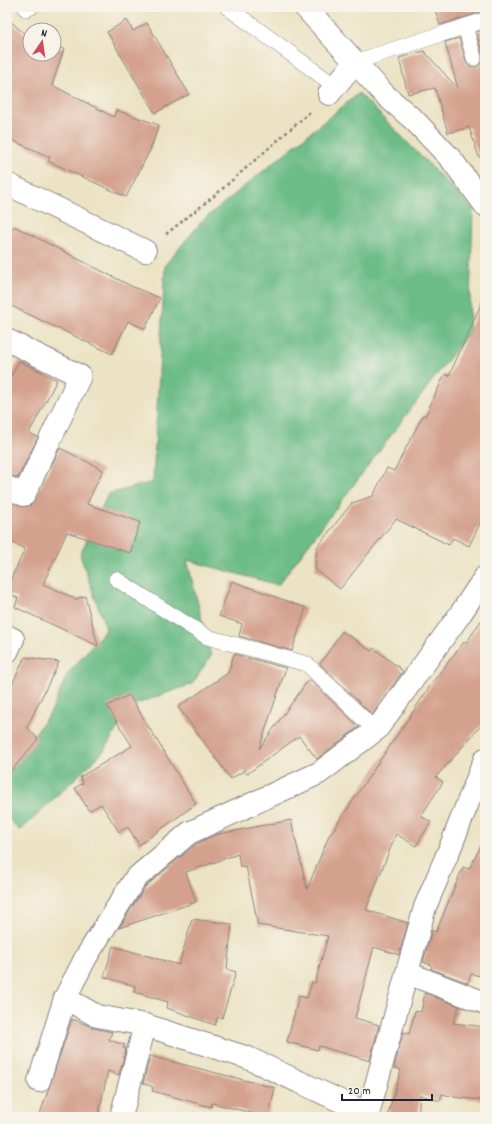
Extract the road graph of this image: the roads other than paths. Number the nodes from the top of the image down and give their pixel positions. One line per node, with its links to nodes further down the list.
1 (228, 7): 7 (lane)
2 (305, 7): 6 (street)
3 (485, 20): 4 (lane)
4 (465, 26): 5 (lane); 6 (lane)
5 (474, 58)
6 (355, 62): 7 (street); 9 (street)
7 (332, 90)
8 (7, 184): 10 (street)
9 (485, 205)
10 (145, 250)
11 (7, 340): 12 (street)
12 (7, 487)
13 (485, 577): 17 (street)
14 (116, 579): 17 (lane)
15 (7, 636): 16 (street)
16 (7, 652)
17 (375, 730): 20 (street)
18 (485, 759): 19 (street)
19 (407, 973): 21 (street); 24 (street)
20 (65, 998): 22 (street); 23 (street)
21 (485, 1003)
22 (145, 1025): 24 (street); 25 (street)
23 (39, 1081)
24 (367, 1115)
25 (121, 1117)

